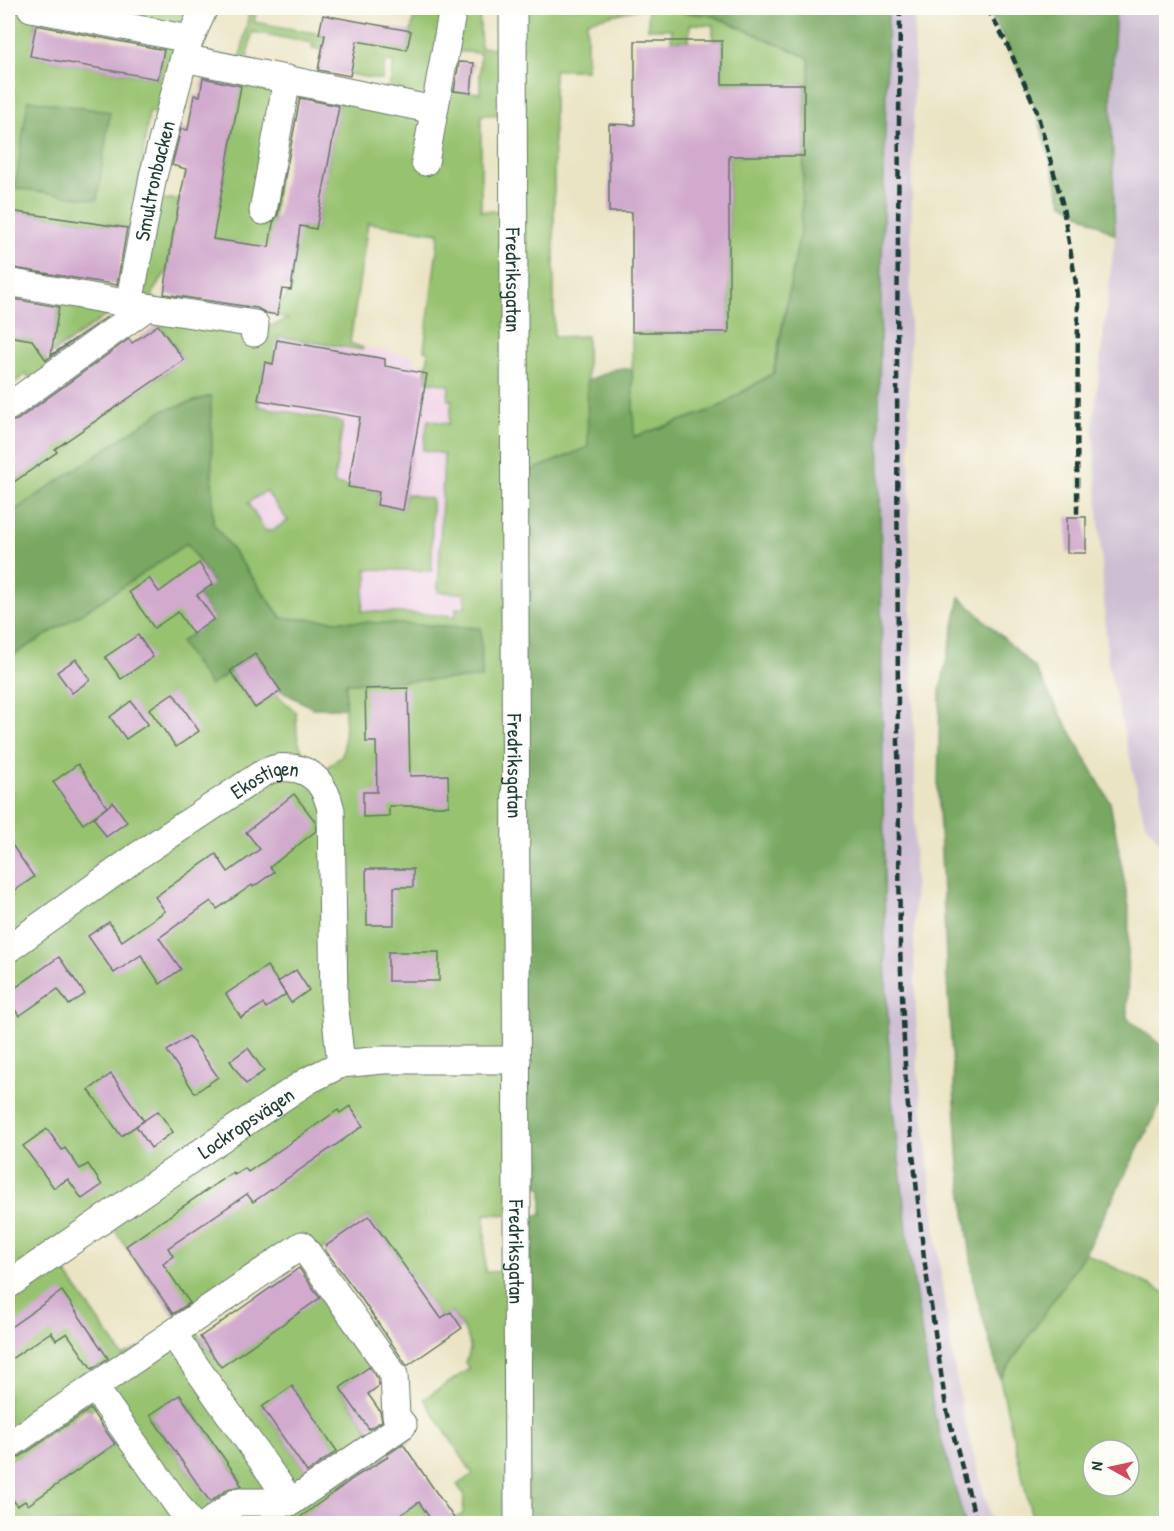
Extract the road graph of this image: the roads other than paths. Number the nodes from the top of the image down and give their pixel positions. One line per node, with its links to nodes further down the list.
1 (31, 8): 5 (street)
2 (204, 8): 5 (street, Smultronbacken)
3 (453, 8): 7 (street)
4 (513, 8): 15 (street, Fredriksgatan)
5 (186, 49): 6 (street); 11 (street, Smultronbacken)
6 (288, 79): 7 (street); 9 (street)
7 (434, 110): 8 (street)
8 (425, 162)
9 (263, 211)
10 (8, 282): 11 (street)
11 (138, 306): 12 (street); 13 (street)
12 (254, 333)
13 (8, 407)
14 (8, 949): 16 (street, Ekostigen)
15 (517, 1060): 16 (street, Lockropsvägen); 24 (street, Fredriksgatan)
16 (341, 1064): 17 (street, Lockropsvägen)
17 (8, 1285)
18 (173, 1334): 19 (street); 21 (street); 21 (street)
19 (95, 1388): 20 (street); 22 (street)
20 (8, 1443)
21 (291, 1502): 23 (street)
22 (190, 1524)
23 (207, 1524)
24 (518, 1524)

